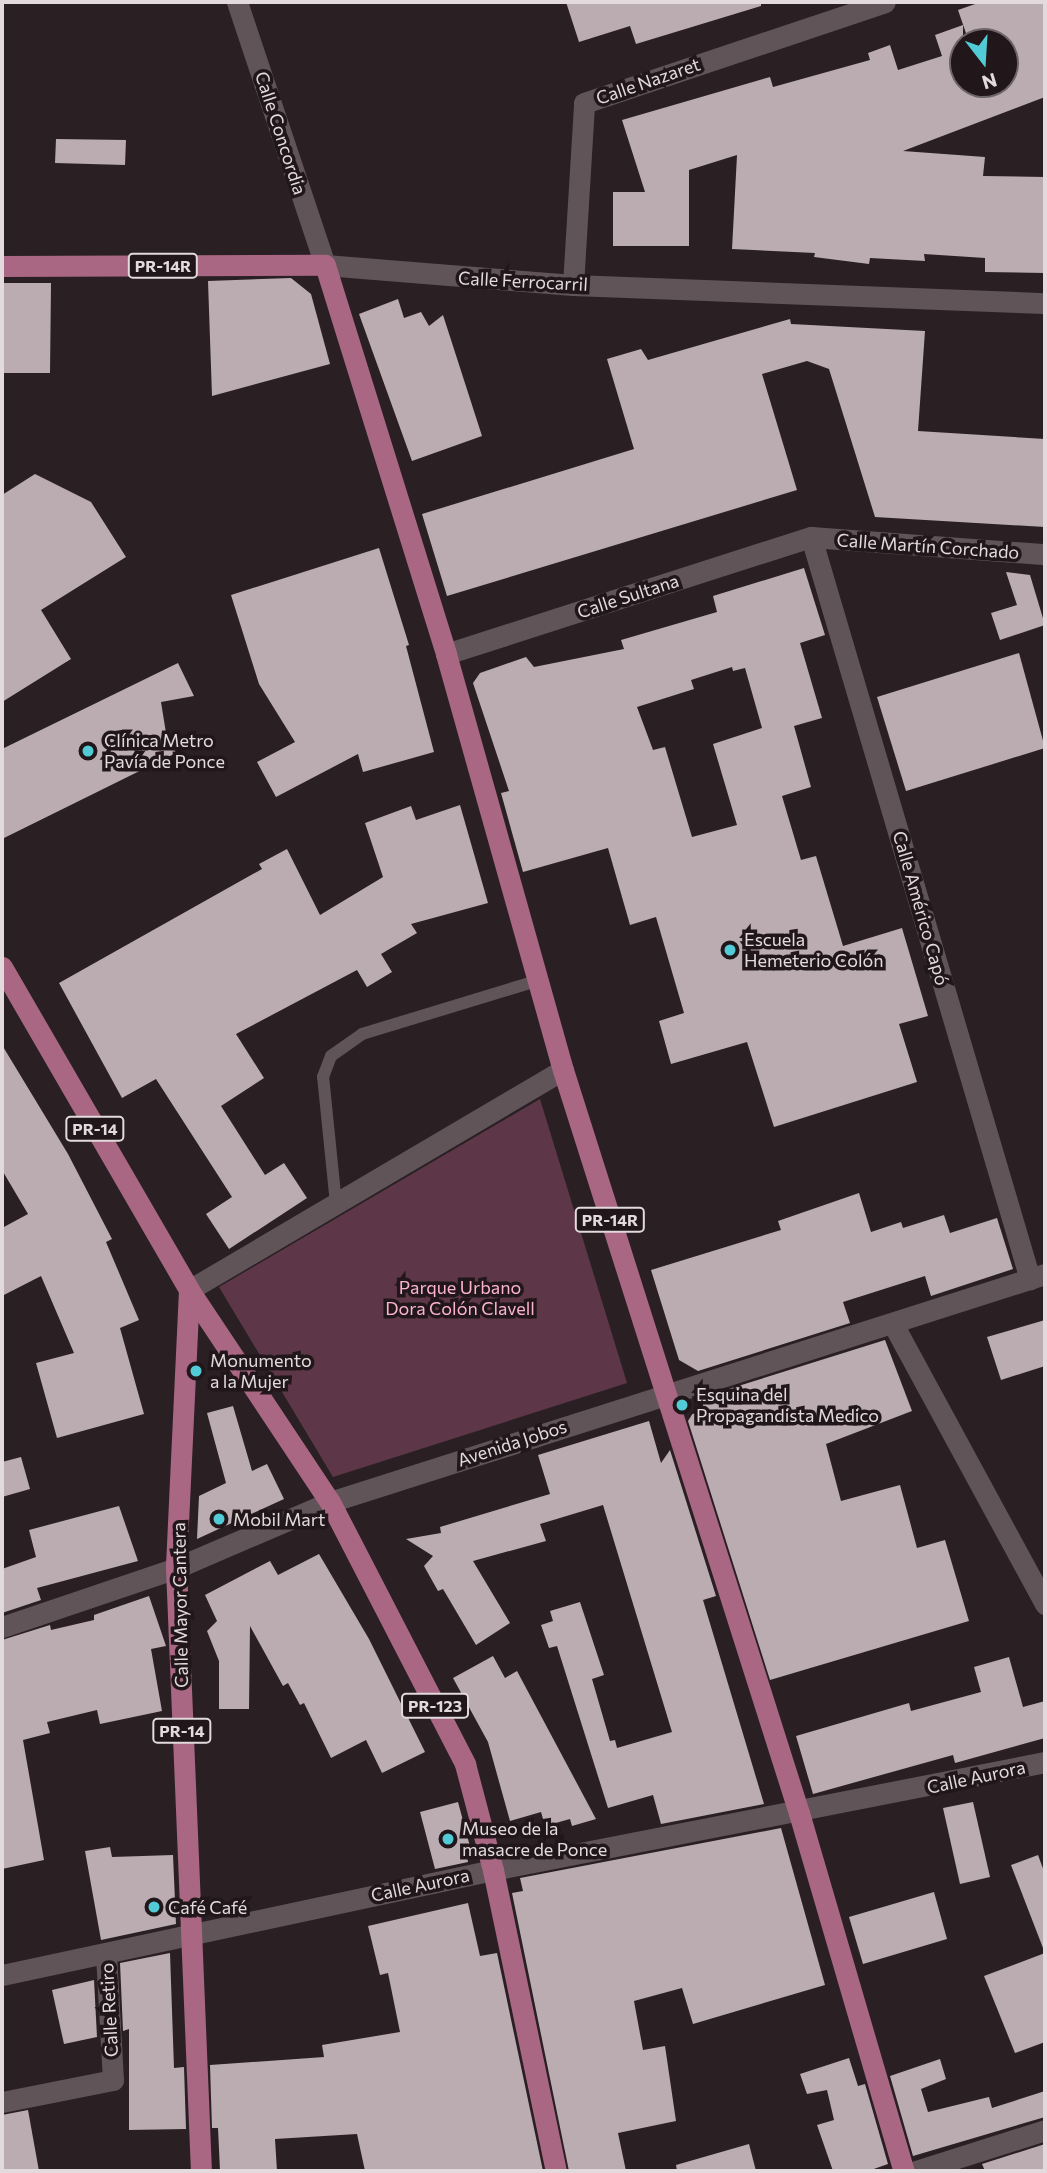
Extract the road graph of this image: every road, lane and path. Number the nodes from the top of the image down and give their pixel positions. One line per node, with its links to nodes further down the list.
1 (237, 2): 3 (street, Calle Concordia)
2 (885, 2): 5 (street, Calle Nazaret)
3 (325, 265): 4 (main road, Calle Ferrocarril / PR-14R); 5 (street, Calle Ferrocarril); 9 (main road, PR-14R)
4 (2, 266)
5 (573, 285): 6 (street, Calle Ferrocarril)
6 (1041, 305)
7 (811, 537): 8 (street, Calle Martín Corchado); 9 (street, Calle Sultana); 14 (street, Calle Américo Capó)
8 (1045, 554)
9 (446, 654): 11 (main road, PR-14R)
10 (2, 967): 15 (main road, PR-14)
11 (536, 981): 12 (main road, PR-14R); 13 (lane)
12 (563, 1070): 13 (street); 17 (main road, PR-14R)
13 (336, 1204): 15 (street)
14 (1038, 1277): 16 (street, Avenida Jobos)
15 (190, 1290): 18 (main road, PR-123); 19 (main road, Calle Mayor Cantera / PR-14)
16 (893, 1324): 17 (street, Avenida Jobos); 20 (street)
17 (664, 1395): 18 (street, Avenida Jobos); 23 (main road, PR-14R)
18 (330, 1502): 19 (street, Avenida Jobos); 24 (main road, PR-123)
19 (176, 1568): 21 (street, Avenida Jobos); 25 (main road, Calle Mayor Cantera / PR-14)
20 (1045, 1604)
21 (2, 1627)
22 (1045, 1762): 23 (street, Calle Aurora)
23 (799, 1813): 24 (street, Calle Aurora); 32 (main road, PR-14R)
24 (493, 1870): 25 (street, Calle Aurora); 31 (main road, PR-123)
25 (190, 1933): 26 (street, Calle Aurora); 30 (main road, Calle Mayor Cantera / PR-14)
26 (106, 1953): 27 (street, Calle Aurora); 28 (street, Calle Retiro)
27 (2, 1975)
28 (2, 2102)
29 (1045, 2130): 33 (street)
30 (201, 2171)
31 (556, 2171)
32 (904, 2171)
33 (916, 2171)

